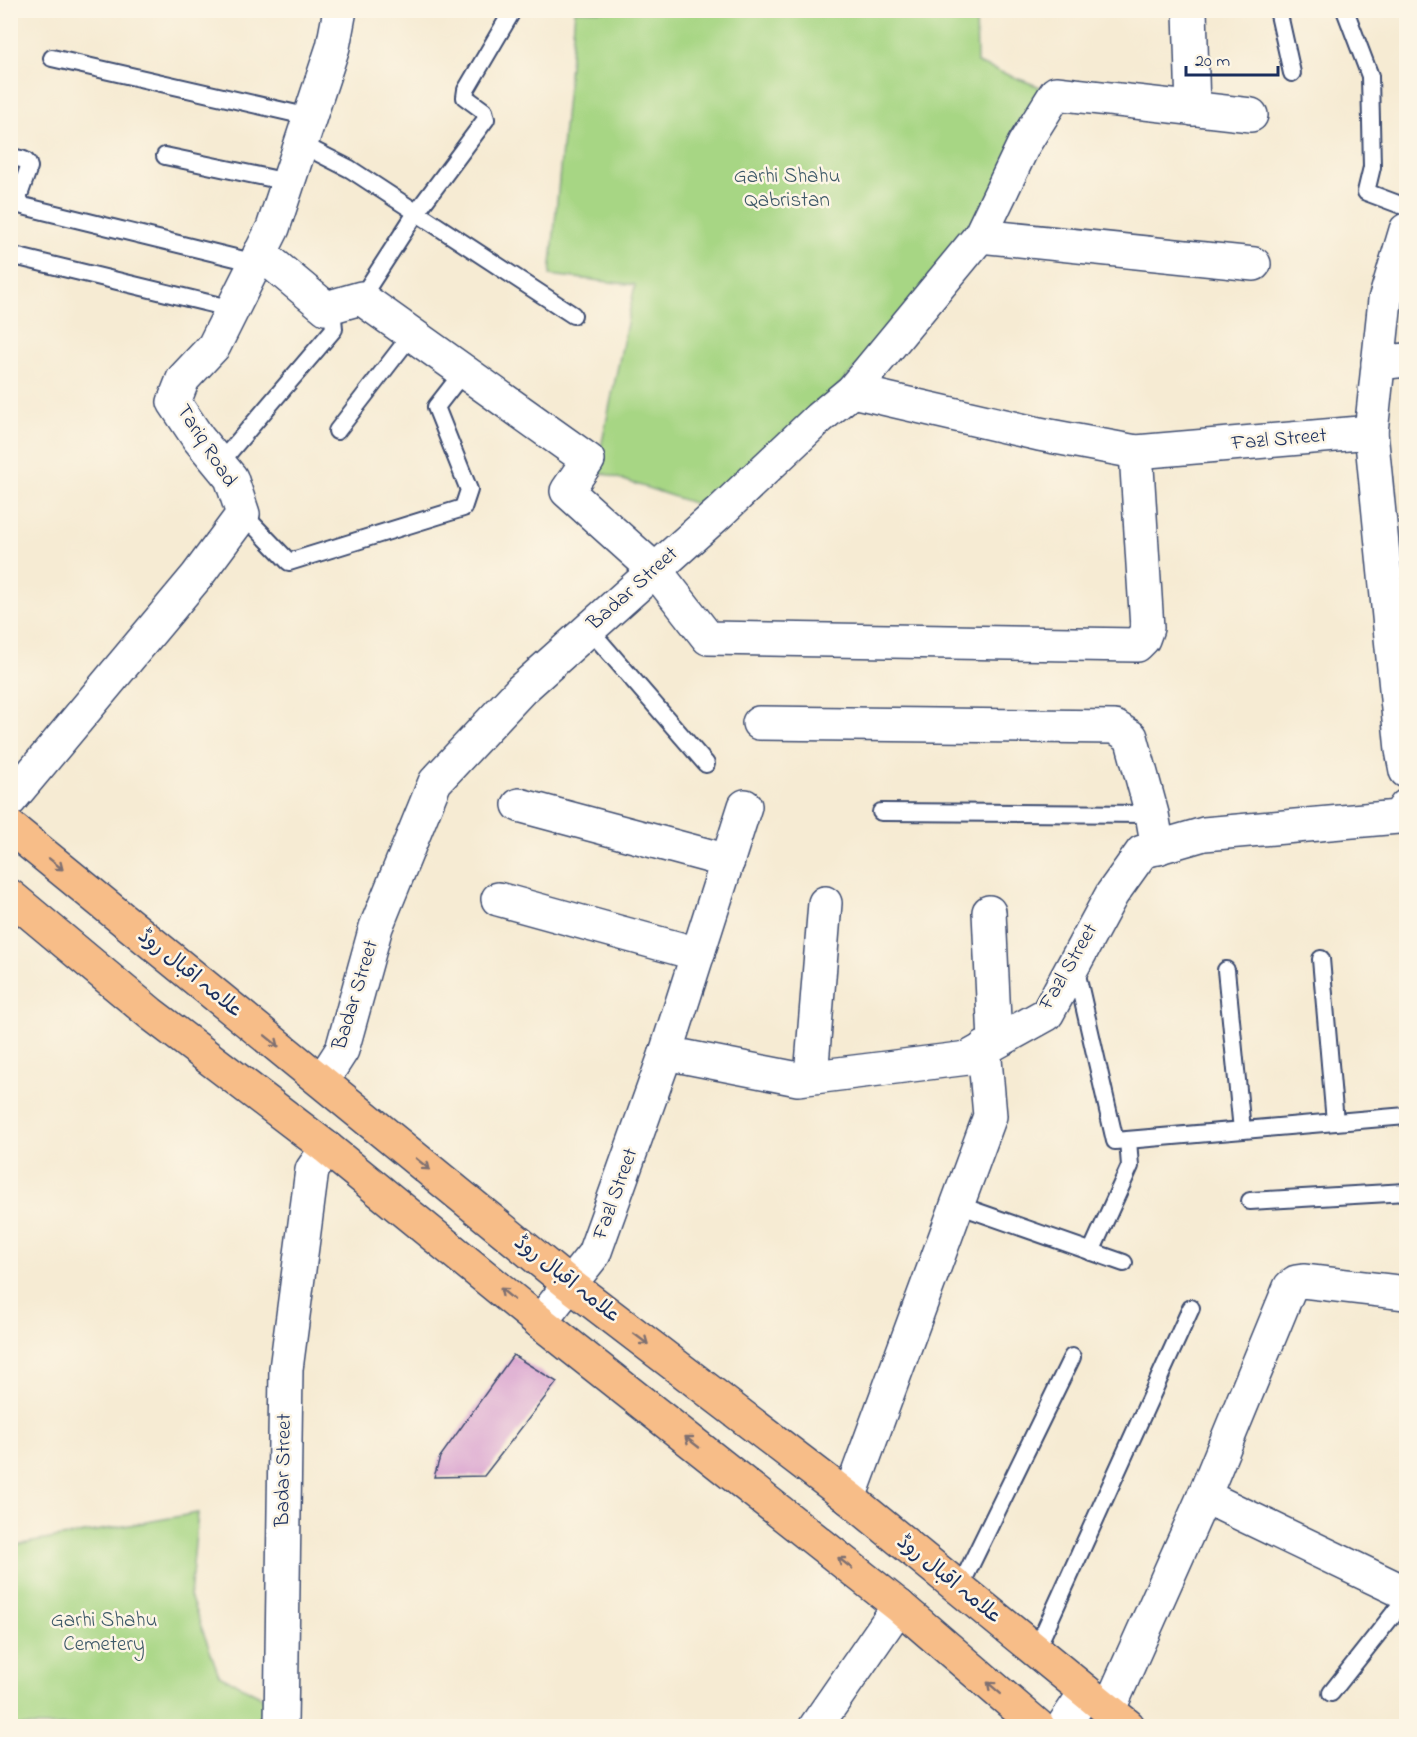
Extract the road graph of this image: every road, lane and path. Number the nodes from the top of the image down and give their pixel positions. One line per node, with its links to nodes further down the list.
1 (340, 10): 10 (street, Tariq Road)
2 (1190, 10): 8 (street)
3 (1278, 10): 7 (lane)
4 (1345, 10): 14 (lane)
5 (510, 15): 15 (lane)
6 (52, 58): 10 (lane)
7 (1292, 73)
8 (1193, 109): 9 (street); 17 (street, Badar Street)
9 (1251, 115)
10 (305, 130): 13 (street, Tariq Road); 15 (lane)
11 (165, 156): 13 (lane)
12 (10, 157): 19 (lane)
13 (288, 182): 19 (street, Tariq Road)
14 (1407, 207)
15 (416, 213): 21 (lane); 23 (lane)
16 (1407, 230): 25 (street)
17 (980, 236): 20 (street); 27 (street, Badar Street)
18 (10, 255): 22 (lane)
19 (258, 258): 21 (street); 22 (street, Tariq Road)
20 (1254, 264)
21 (347, 302): 24 (street); 31 (lane)
22 (233, 309): 31 (street, Tariq Road)
23 (573, 315)
24 (412, 334): 26 (street); 28 (lane)
25 (1392, 362): 29 (street)
26 (464, 371): 32 (lane); 33 (street)
27 (852, 391): 30 (street, Fazl Street); 33 (street, Badar Street)
28 (337, 431)
29 (1371, 432): 30 (street, Fazl Street); 37 (street)
30 (1136, 452): 33 (street)
31 (219, 464): 32 (street, Tariq Road)
32 (243, 514): 38 (street, Tariq Road)
33 (655, 570): 34 (street, Badar Street)
34 (589, 629): 36 (lane); 58 (street, Badar Street)
35 (759, 723): 43 (street)
36 (706, 764)
37 (1407, 771)
38 (10, 800)
39 (519, 805): 46 (street)
40 (745, 806): 46 (street, Fazl Street)
41 (1405, 808): 45 (street, Fazl Street)
42 (881, 812): 43 (lane)
43 (1152, 814): 45 (street)
44 (10, 827): 58 (main road, علامہ اقبال روڈ, one-way to 58)
45 (1158, 848): 53 (street, Fazl Street)
46 (728, 861): 51 (street, Fazl Street)
47 (10, 896): 63 (main road)
48 (498, 899): 51 (street)
49 (825, 903): 57 (street)
50 (989, 912): 55 (street)
51 (698, 954): 56 (street, Fazl Street)
52 (1321, 960): 60 (lane)
53 (1074, 962): 55 (street, Fazl Street); 62 (lane)
54 (1226, 970): 61 (lane)
55 (990, 1045): 57 (street, Fazl Street); 66 (street)
56 (666, 1053): 57 (street, Fazl Street); 69 (street, Fazl Street)
57 (811, 1077)
58 (322, 1081): 69 (main road, علامہ اقبال روڈ, one-way to 69)
59 (1407, 1116): 60 (lane)
60 (1335, 1122): 61 (lane)
61 (1242, 1130): 62 (lane)
62 (1128, 1140): 67 (lane)
63 (327, 1148): 72 (main road, one-way to 63); 83 (street, Badar Street)
64 (1407, 1192): 65 (lane)
65 (1250, 1200)
66 (958, 1204): 67 (lane); 75 (street)
67 (1091, 1252): 68 (lane)
68 (1124, 1263)
69 (569, 1284): 72 (street, Fazl Street); 75 (main road, علامہ اقبال روڈ, one-way to 75)
70 (1407, 1293): 74 (street)
71 (1191, 1308): 80 (lane)
72 (540, 1322): 79 (main road, one-way to 72)
73 (1072, 1357): 76 (lane)
74 (1204, 1496): 77 (street); 82 (street)
75 (849, 1498): 76 (main road, علامہ اقبال روڈ)
76 (959, 1589): 80 (main road, علامہ اقبال روڈ)
77 (1407, 1593)
78 (1407, 1598): 81 (lane)
79 (898, 1606): 84 (street); 85 (main road, one-way to 79)
80 (1036, 1650): 82 (main road, علامہ اقبال روڈ)
81 (1331, 1694)
82 (1107, 1710): 86 (street)
83 (281, 1726)
84 (816, 1726)
85 (1038, 1726)
86 (1063, 1726)

